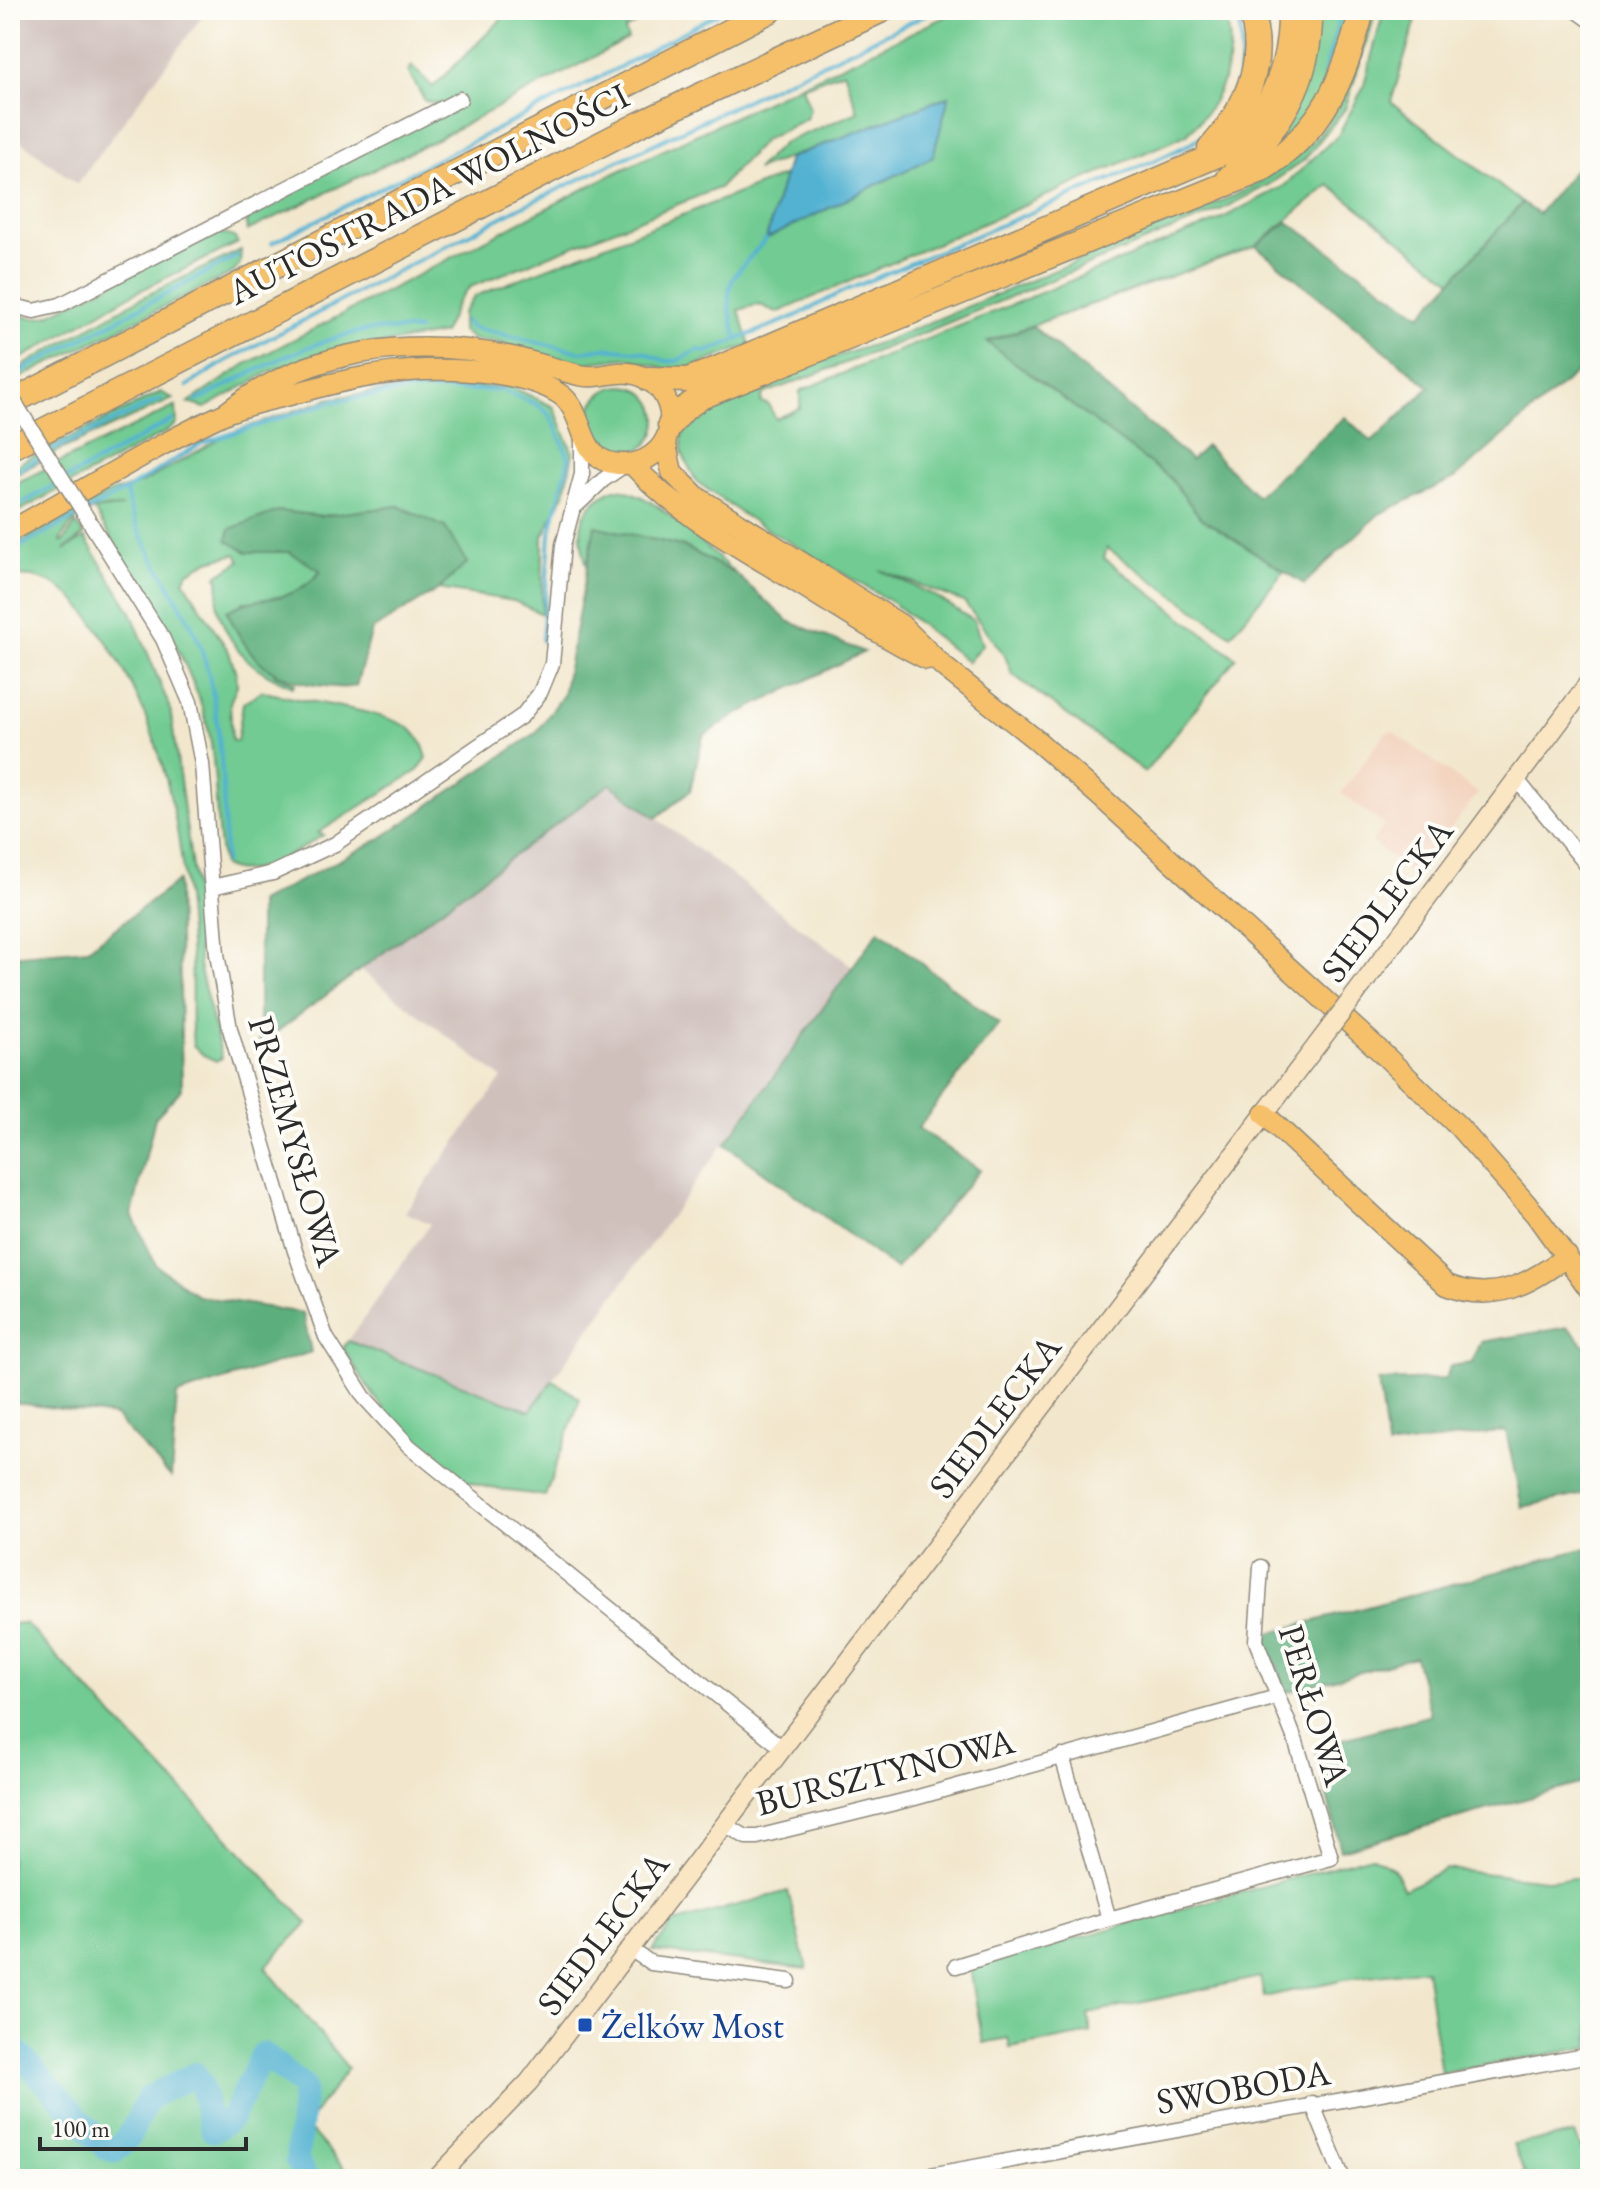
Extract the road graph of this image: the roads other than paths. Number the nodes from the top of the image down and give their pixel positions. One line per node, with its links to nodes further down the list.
1 (771, 10): 16 (highway, AUTOSTRADA WOLNOŚCI)
2 (882, 10): 20 (highway, AUTOSTRADA WOLNOŚCI)
3 (1250, 10): 10 (highway)
4 (1290, 10): 10 (highway)
5 (1310, 10): 11 (highway)
6 (1362, 10): 11 (highway)
7 (1576, 10): 8 (street)
8 (1590, 20)
9 (460, 99): 12 (street)
10 (1201, 160): 14 (highway)
11 (1221, 185): 19 (highway)
12 (10, 305)
13 (608, 375): 14 (main road); 17 (main road); 18 (main road)
14 (649, 379): 19 (main road)
15 (10, 395): 28 (street, PRZEMYSŁOWA, bridge)
16 (10, 403)
17 (226, 413): 18 (main road); 23 (main road)
18 (580, 428): 21 (main road); 22 (street)
19 (667, 433): 21 (main road); 24 (main road)
20 (10, 448)
21 (629, 464): 22 (street); 24 (main road)
22 (574, 509): 28 (street)
23 (10, 531)
24 (944, 667): 30 (main road)
25 (1590, 681): 26 (main road, SIEDLECKA)
26 (1517, 780): 27 (street); 29 (main road, SIEDLECKA, bridge)
27 (1590, 869)
28 (212, 887): 34 (street, PRZEMYSŁOWA)
29 (1264, 1114): 30 (main road); 34 (main road, SIEDLECKA)
30 (1567, 1256): 31 (main road)
31 (1590, 1290)
32 (1261, 1567): 33 (street, PERŁOWA)
33 (1277, 1697): 35 (street, BURSZTYNOWA); 37 (street, PERŁOWA)
34 (782, 1748): 36 (main road, SIEDLECKA)
35 (1062, 1756): 36 (street, BURSZTYNOWA); 37 (street, BURSZTYNOWA)
36 (724, 1824): 38 (main road, SIEDLECKA)
37 (1109, 1919): 39 (street)
38 (630, 1949): 40 (street); 43 (main road, SIEDLECKA)
39 (956, 1966)
40 (789, 1981)
41 (1590, 2055): 42 (street, SWOBODA)
42 (1312, 2103): 44 (street, SWOBODA); 45 (street)
43 (447, 2176)
44 (908, 2179)
45 (1343, 2179)

